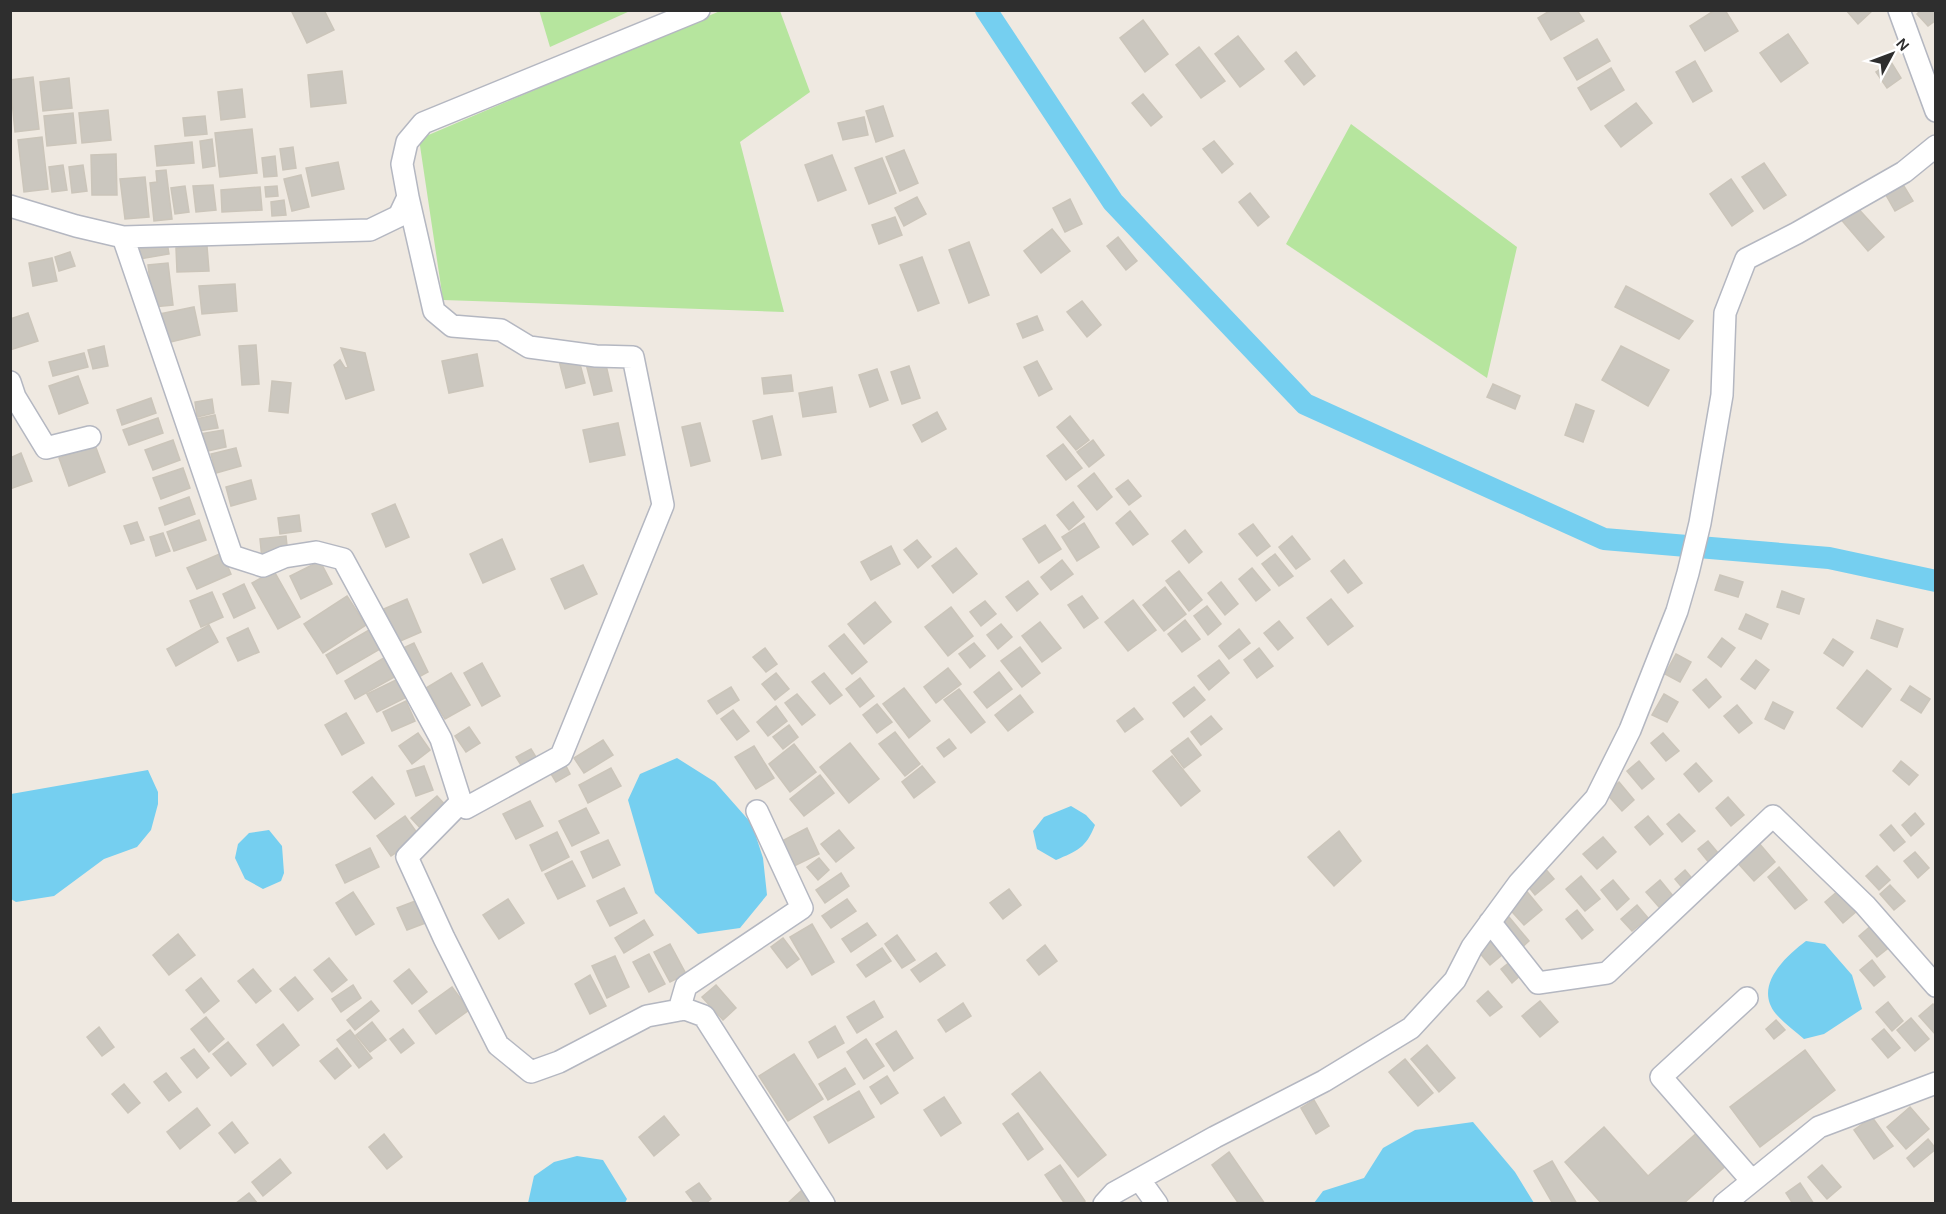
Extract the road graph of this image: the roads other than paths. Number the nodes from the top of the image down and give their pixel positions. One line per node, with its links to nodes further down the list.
1 (699, 10): 5 (street)
2 (1899, 10): 3 (street)
3 (1935, 111)
4 (1935, 146): 12 (street)
5 (408, 197): 7 (street); 10 (street)
6 (10, 206): 7 (street)
7 (123, 237): 15 (street)
8 (10, 382): 9 (street)
9 (90, 437)
10 (466, 808)
11 (757, 811): 15 (street)
12 (1490, 922): 13 (street); 17 (street)
13 (1935, 986)
14 (1747, 998): 18 (street)
15 (679, 1010): 19 (street)
16 (1935, 1083): 18 (street)
17 (1139, 1179): 20 (street); 21 (street)
18 (1752, 1181): 22 (street)
19 (824, 1203)
20 (1104, 1203)
21 (1157, 1203)
22 (1724, 1203)

